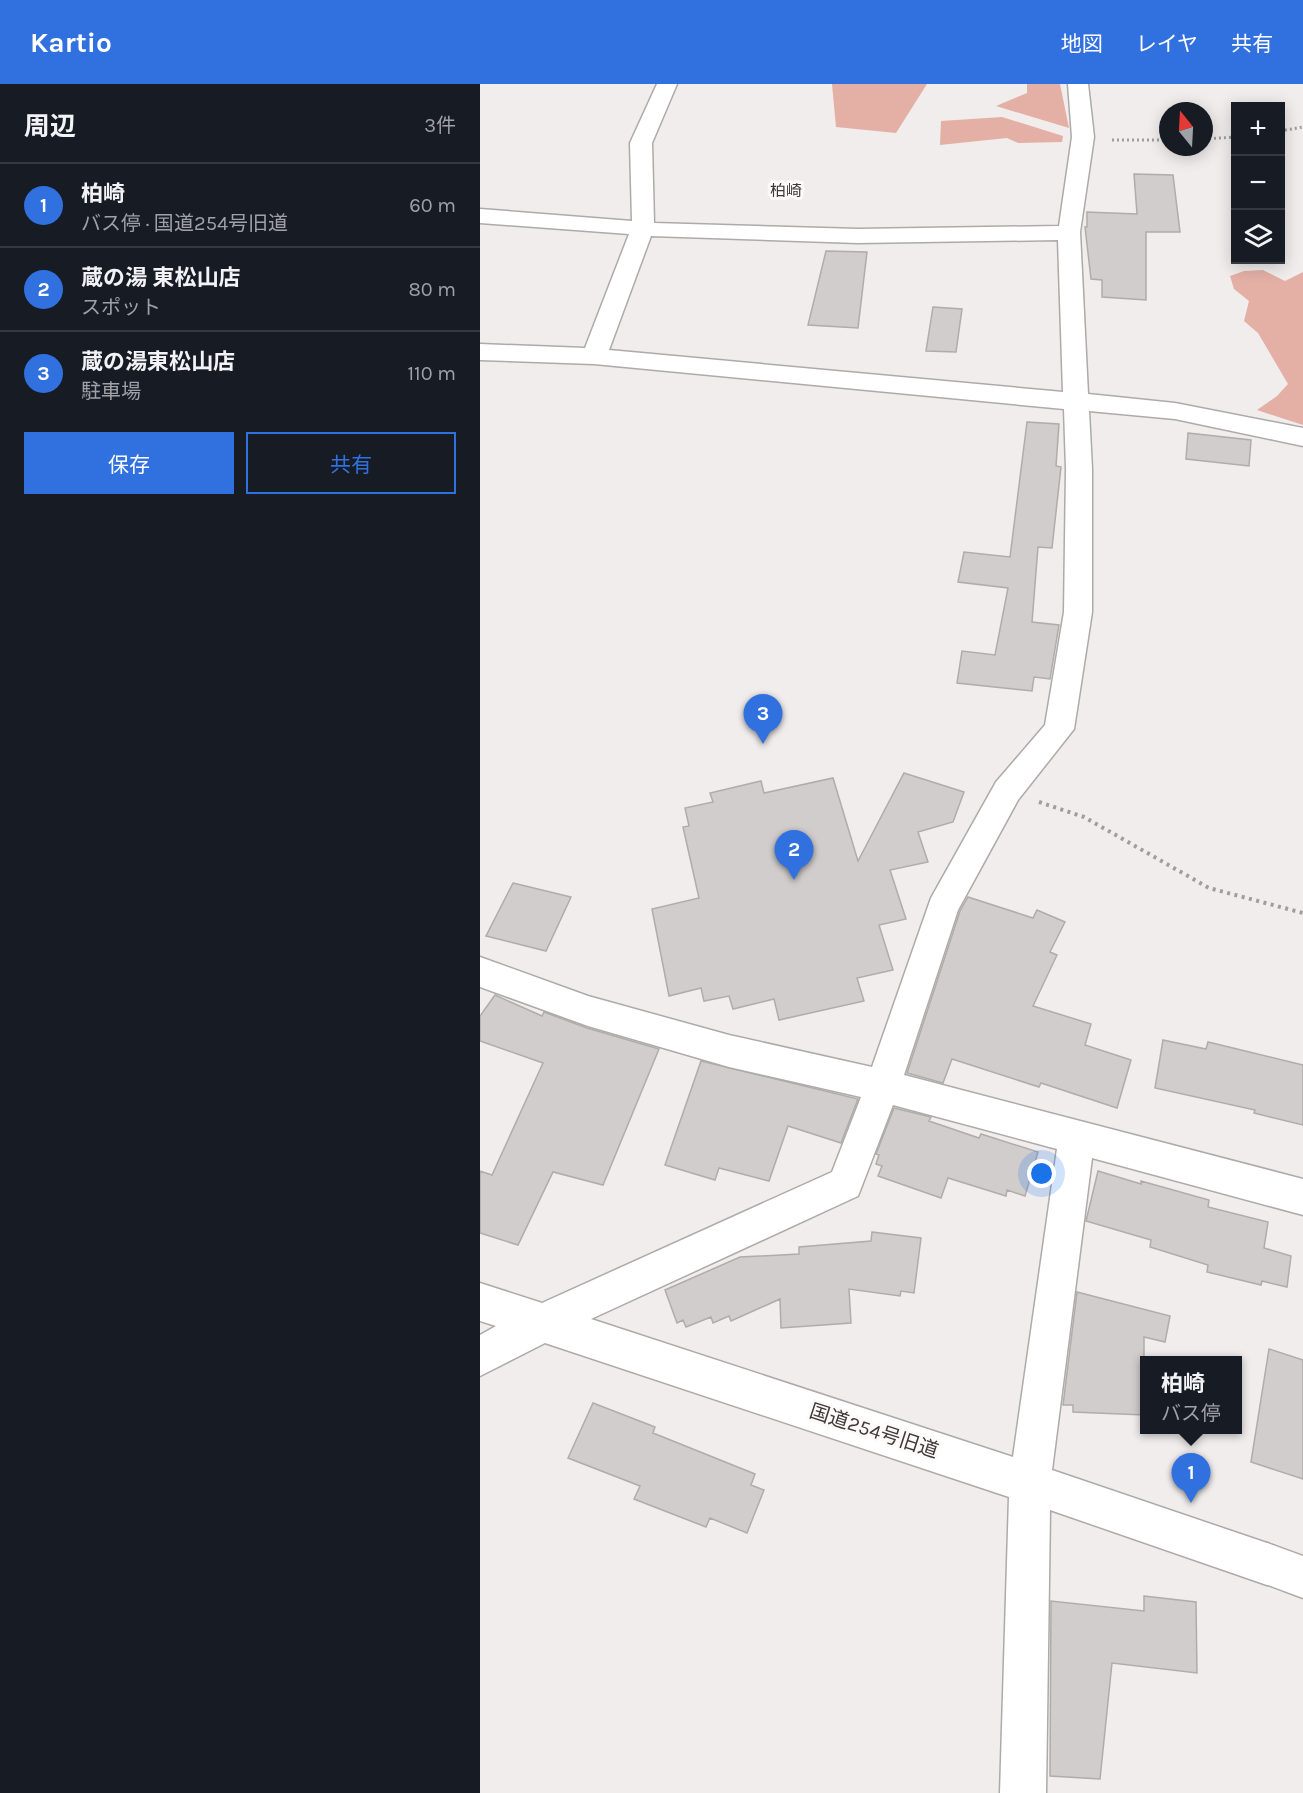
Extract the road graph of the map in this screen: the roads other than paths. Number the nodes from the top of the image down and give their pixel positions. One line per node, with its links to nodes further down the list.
1 (667, 84): 4 (street)
2 (1078, 84): 5 (street)
3 (480, 216): 4 (street)
4 (643, 228): 5 (street); 7 (street)
5 (1069, 232): 8 (street)
6 (480, 352): 7 (street)
7 (594, 357): 8 (street)
8 (1075, 402): 9 (street); 11 (street)
9 (1303, 437)
10 (480, 972): 11 (street)
11 (883, 1086): 12 (street); 15 (street)
12 (1077, 1136): 13 (street); 17 (street)
13 (1303, 1197)
14 (480, 1302): 15 (street, 国道254号旧道)
15 (540, 1322): 16 (street); 17 (street, 国道254号旧道)
16 (480, 1356)
17 (1030, 1483): 18 (street, 国道254号旧道); 19 (street)
18 (1291, 1570)
19 (1023, 1793)

